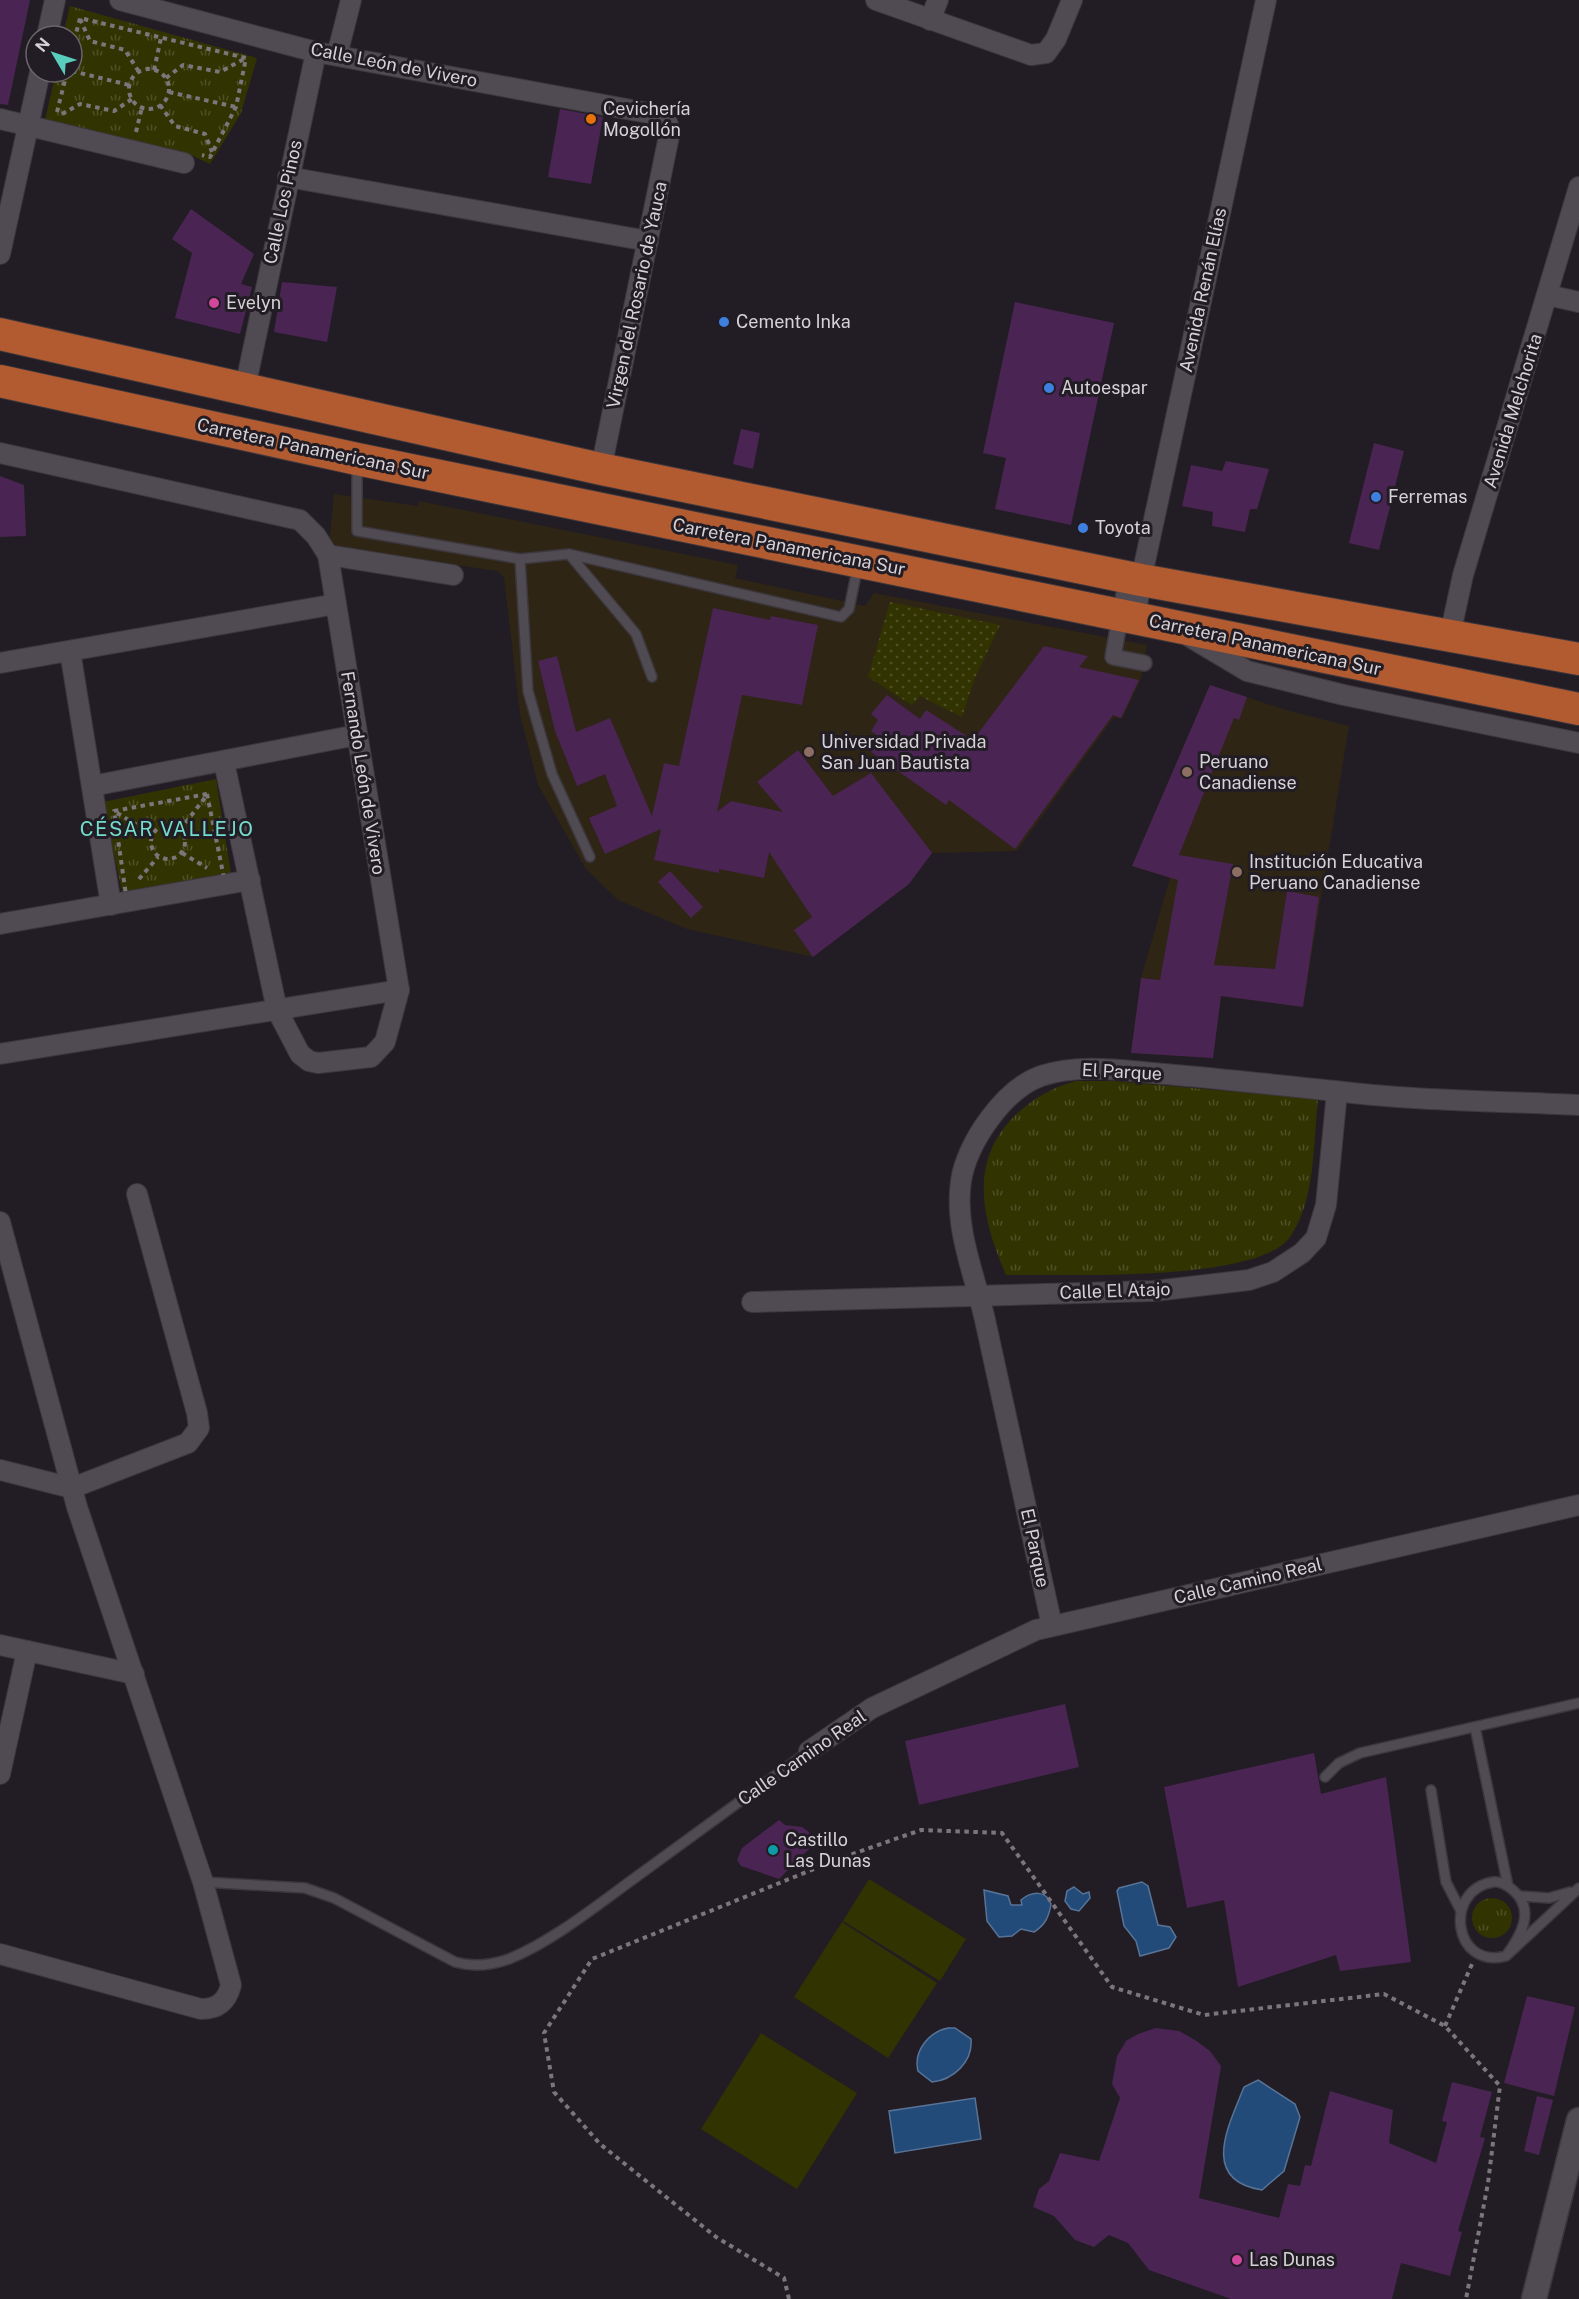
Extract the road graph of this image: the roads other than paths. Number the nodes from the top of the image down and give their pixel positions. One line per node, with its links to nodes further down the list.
1 (55, 0): 9 (street)
2 (120, 0): 10 (street, Calle León de Vivero)
3 (351, 0): 11 (street)
4 (876, 0): 8 (street)
5 (938, 0): 8 (street)
6 (1072, 0): 8 (street)
7 (1266, 0): 34 (street, Avenida Renán Elías)
8 (930, 20)
9 (50, 24)
10 (316, 52): 11 (street, Calle León de Vivero); 17 (street, Calle Los Pinos)
11 (337, 55): 14 (street, Calle León de Vivero)
12 (37, 84): 15 (street)
13 (0, 119): 15 (street)
14 (668, 122): 19 (street, Virgen del Rosario de Yauca)
15 (28, 126): 16 (street); 20 (street)
16 (190, 158)
17 (288, 177): 19 (street); 25 (street, Calle Los Pinos)
18 (1579, 187): 21 (street, Avenida Melchorita)
19 (648, 241): 28 (street, Virgen del Rosario de Yauca)
20 (0, 254)
21 (1547, 295): 22 (street); 38 (street, Avenida Melchorita)
22 (1579, 302)
23 (0, 334): 25 (highway)
24 (0, 381): 27 (highway, Carretera Panamericana Sur)
25 (245, 388): 28 (highway)
26 (0, 453): 30 (street)
27 (357, 459): 31 (lane); 32 (highway, Carretera Panamericana Sur)
28 (601, 469): 34 (highway)
29 (569, 554): 31 (lane); 32 (lane); 43 (lane)
30 (328, 555): 33 (street); 35 (street, Fernando León de Vivero)
31 (520, 559): 49 (lane)
32 (859, 560): 36 (highway, Carretera Panamericana Sur)
33 (453, 575)
34 (1134, 578): 36 (street); 38 (highway)
35 (336, 604): 39 (street); 45 (street, Fernando León de Vivero)
36 (1128, 616): 37 (highway, Carretera Panamericana Sur); 42 (street)
37 (1170, 625): 44 (highway, Carretera Panamericana Sur); 46 (street)
38 (1450, 635): 40 (highway)
39 (70, 651): 41 (street); 48 (street)
40 (1579, 659)
41 (0, 663)
42 (1144, 663)
43 (652, 677)
44 (1579, 709)
45 (357, 735): 47 (street); 53 (street, Fernando León de Vivero)
46 (1579, 743)
47 (224, 762): 48 (street); 50 (street)
48 (92, 786): 51 (street)
49 (591, 856)
50 (250, 880): 51 (street); 54 (street)
51 (118, 900): 52 (street)
52 (0, 924)
53 (399, 990): 54 (street); 54 (street)
54 (277, 1010): 55 (street)
55 (0, 1054)
56 (1336, 1092): 57 (street, El Parque); 61 (street, Calle El Atajo); 61 (street, El Parque)
57 (1579, 1105)
58 (137, 1194): 64 (street)
59 (0, 1222): 60 (street)
60 (9, 1286): 64 (street)
61 (979, 1294): 62 (street, Calle El Atajo); 66 (street, El Parque)
62 (752, 1302)
63 (0, 1470): 64 (street)
64 (72, 1488): 69 (street)
65 (1579, 1505): 66 (street, Calle Camino Real)
66 (1052, 1626): 72 (street, Calle Camino Real)
67 (0, 1645): 68 (street)
68 (27, 1651): 69 (street); 73 (street)
69 (134, 1674): 76 (street)
70 (1579, 1703): 71 (lane)
71 (1475, 1727): 74 (lane); 77 (lane)
72 (810, 1751): 76 (lane, Calle Camino Real)
73 (0, 1774)
74 (1325, 1777)
75 (1431, 1790): 80 (lane)
76 (203, 1882): 81 (street)
77 (1508, 1886): 79 (lane); 80 (lane)
78 (1578, 1888): 79 (lane); 82 (lane)
79 (1520, 1896): 82 (lane)
80 (1461, 1911): 82 (lane)
81 (0, 1954)
82 (1506, 1956)
83 (1579, 2121): 84 (street)
84 (1534, 2299)

